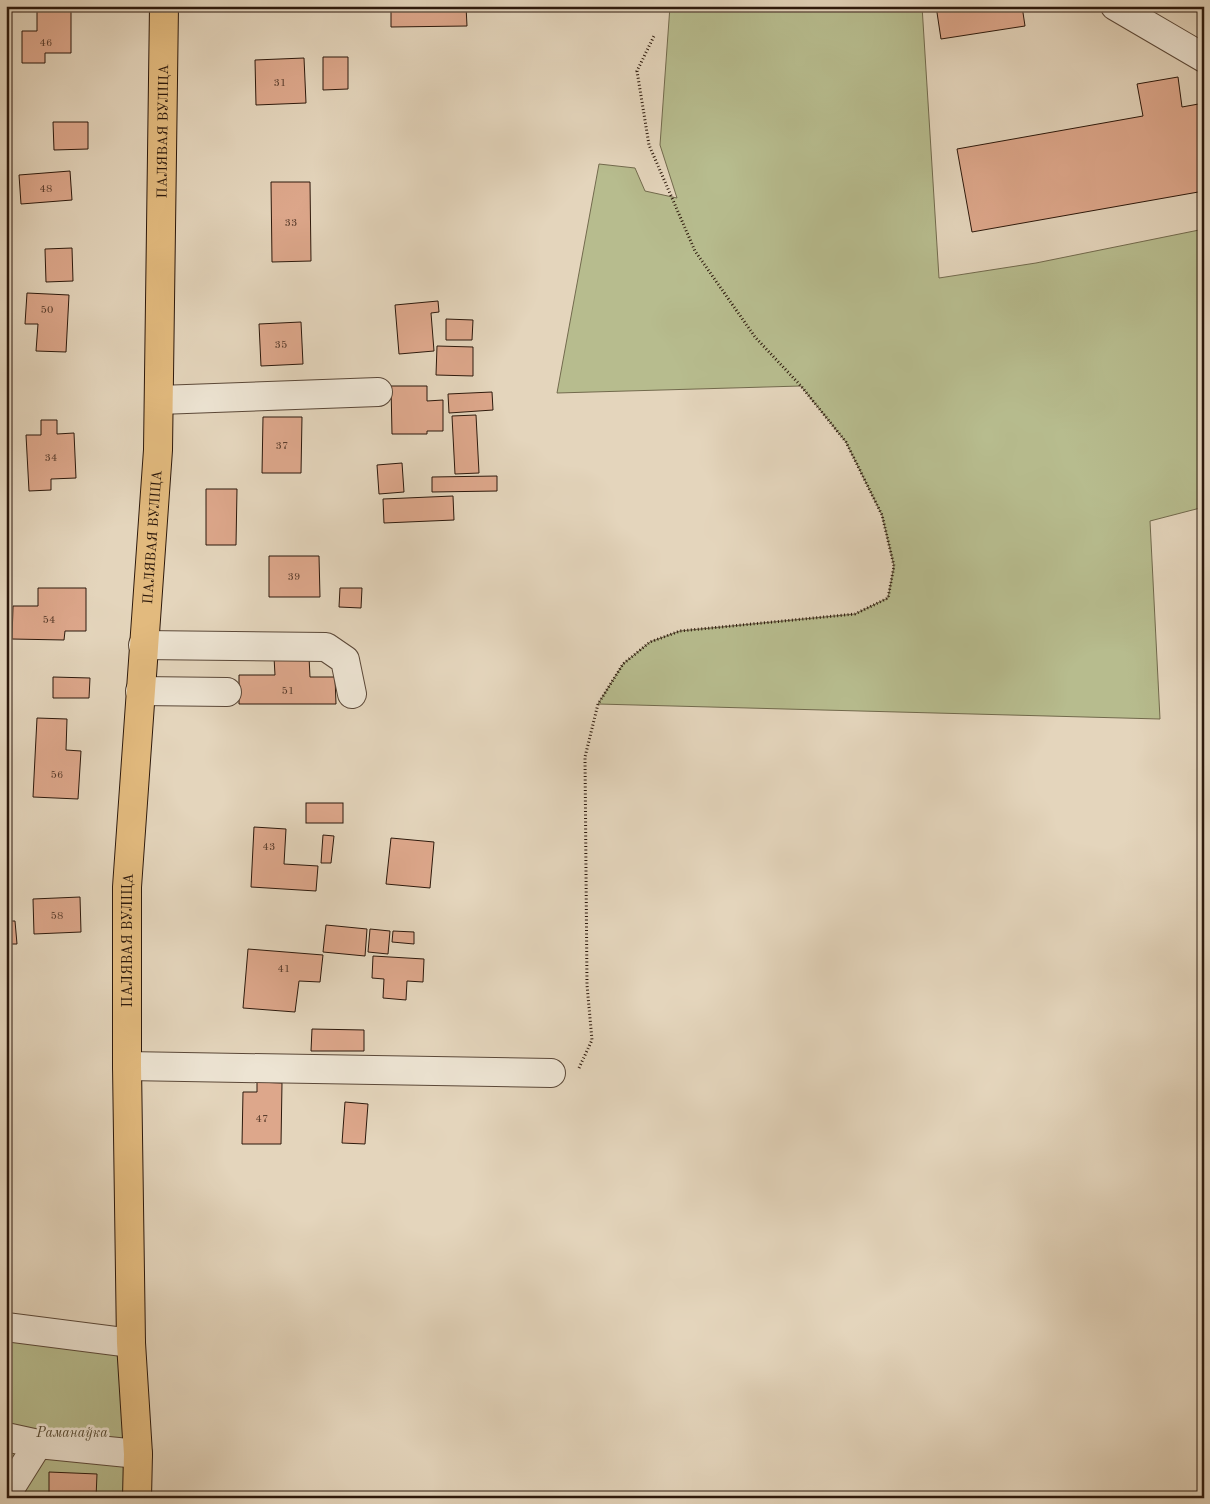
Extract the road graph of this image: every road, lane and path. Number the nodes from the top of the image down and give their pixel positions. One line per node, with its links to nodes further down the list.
1 (164, 6): 6 (main road, ПАЛЯВАЯ ВУЛІЦА)
2 (1115, 6): 4 (street)
3 (654, 36): 12 (path)
4 (1204, 58)
5 (378, 392): 6 (street)
6 (159, 400): 7 (main road, ПАЛЯВАЯ ВУЛІЦА)
7 (143, 645): 8 (main road, ПАЛЯВАЯ ВУЛІЦА); 10 (street)
8 (140, 691): 9 (street); 11 (main road, ПАЛЯВАЯ ВУЛІЦА)
9 (227, 692)
10 (352, 694)
11 (127, 1066): 12 (street); 14 (main road, ПАЛЯВАЯ ВУЛІЦА)
12 (550, 1074)
13 (6, 1327): 14 (street)
14 (131, 1343): 17 (main road, ПАЛЯВАЯ ВУЛІЦА)
15 (6, 1437): 16 (street)
16 (38, 1444): 17 (street); 18 (street)
17 (138, 1454): 19 (main road, ПАЛЯВАЯ ВУЛІЦА)
18 (6, 1495)
19 (137, 1498)

